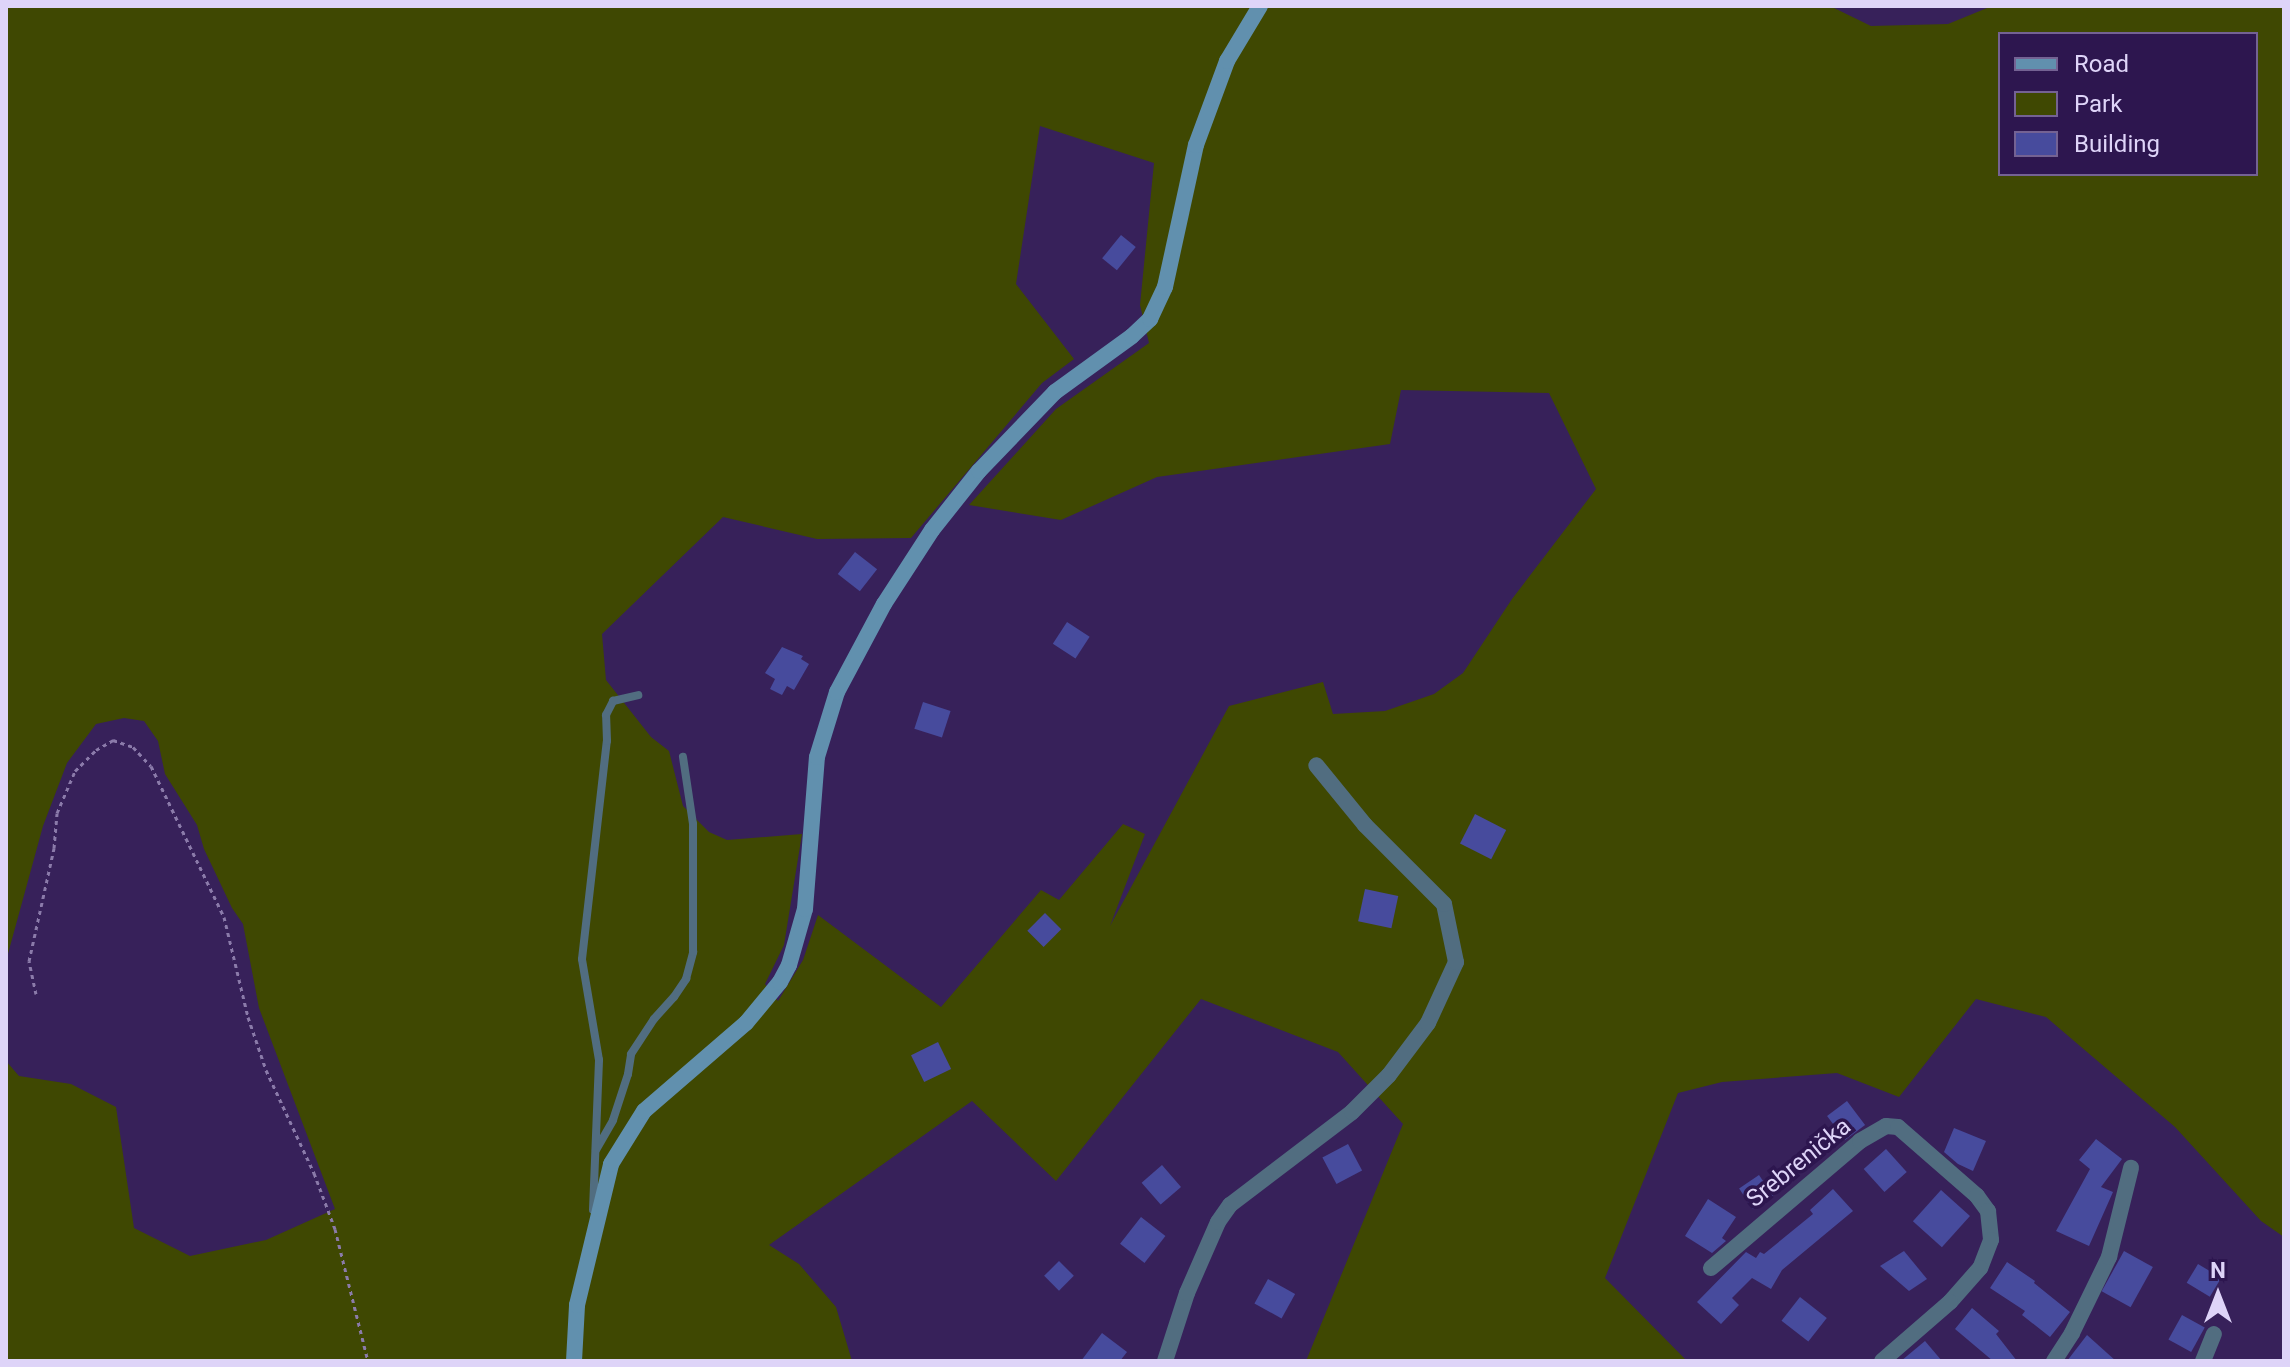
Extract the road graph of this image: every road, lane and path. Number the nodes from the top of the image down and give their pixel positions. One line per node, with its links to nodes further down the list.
1 (1260, 6): 8 (main road)
2 (638, 695): 6 (lane)
3 (683, 757): 6 (lane)
4 (1316, 765): 13 (street)
5 (36, 994): 11 (path)
6 (595, 1150): 8 (lane)
7 (2131, 1168): 15 (street)
8 (590, 1243): 12 (main road)
9 (1711, 1268): 14 (street, Srebrenička)
10 (2214, 1334): 16 (street)
11 (368, 1361)
12 (574, 1361)
13 (1165, 1361)
14 (1882, 1361)
15 (2054, 1361)
16 (2203, 1361)

